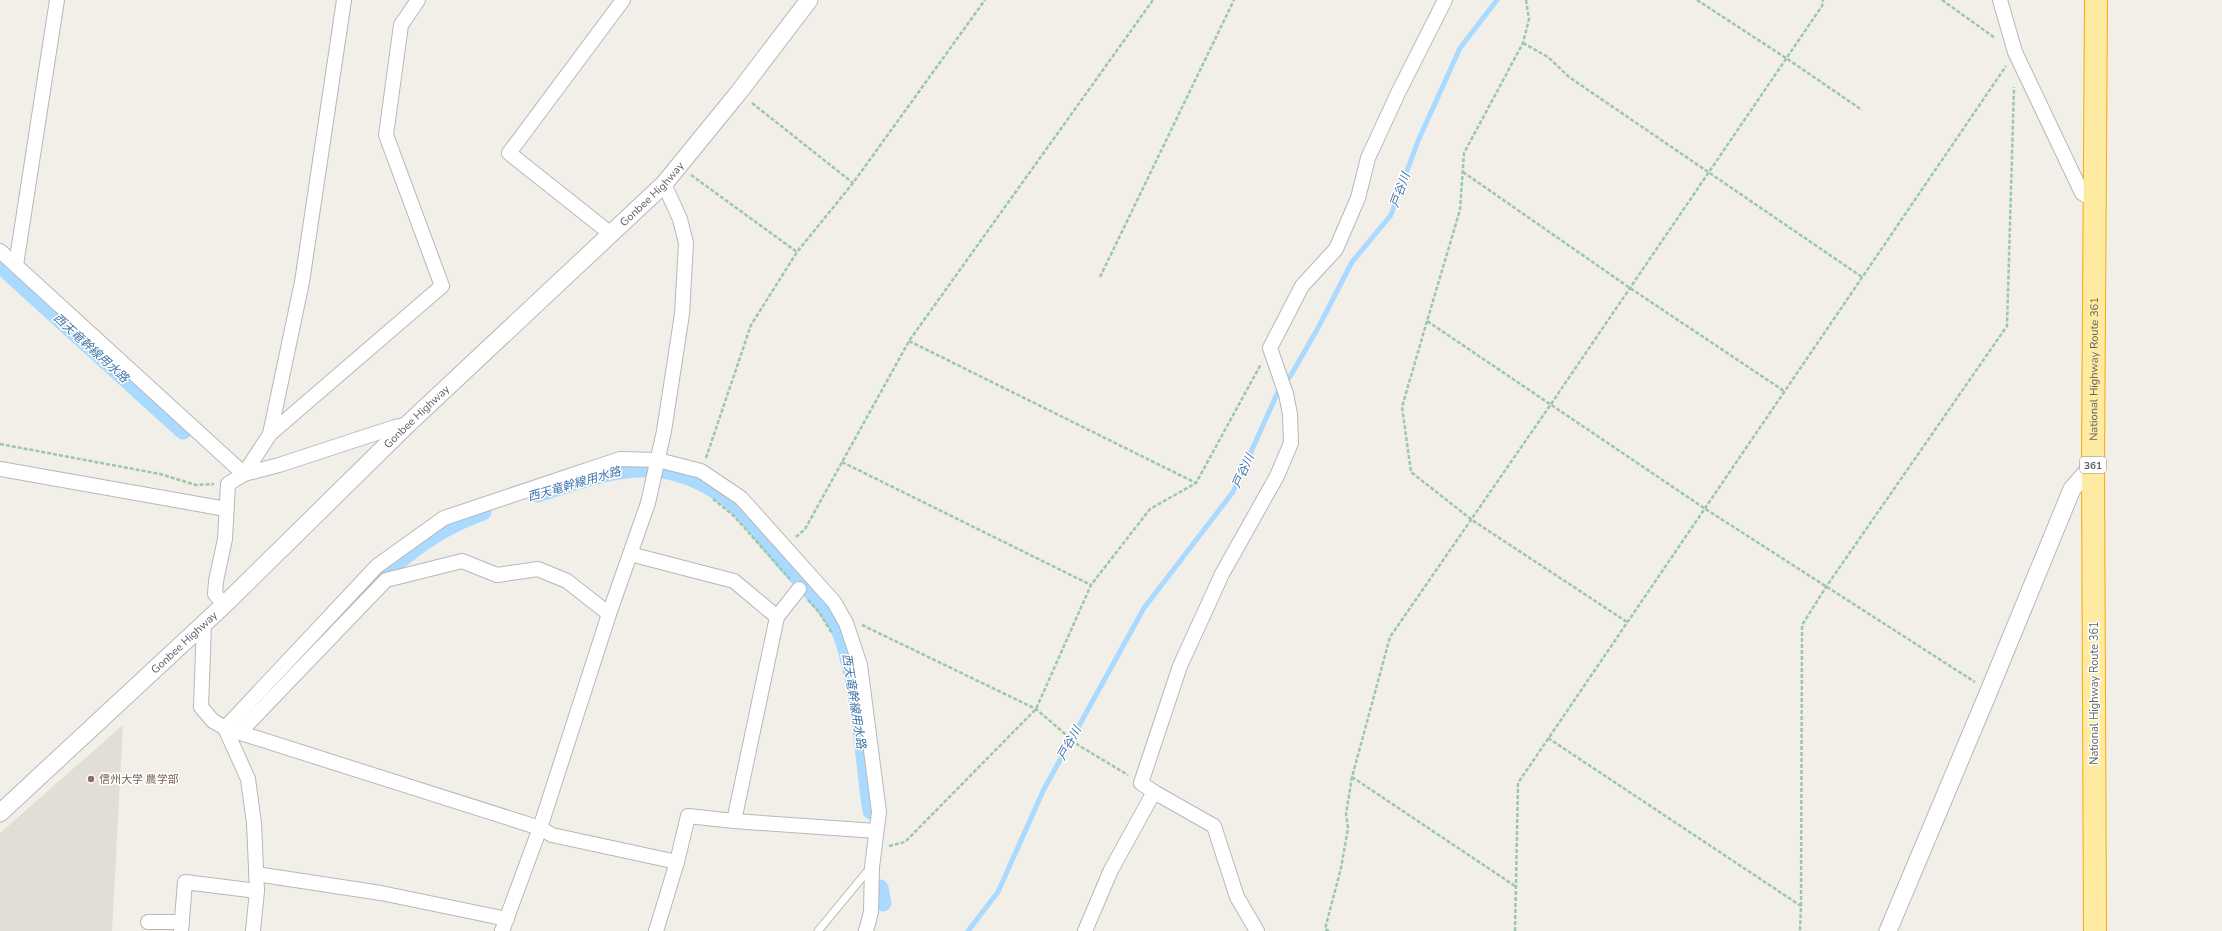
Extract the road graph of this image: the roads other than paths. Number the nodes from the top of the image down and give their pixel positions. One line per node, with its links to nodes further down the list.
1 (57, 0): 13 (street)
2 (344, 0): 15 (street)
3 (418, 0): 15 (street)
4 (623, 0): 11 (street)
5 (808, 0): 9 (street, Gonbee Highway)
6 (1445, 0): 29 (street)
7 (2000, 0): 10 (street)
8 (2096, 0): 10 (highway, National Highway Route 361 / 361)
9 (664, 184): 11 (street, Gonbee Highway); 16 (street)
10 (2095, 202): 17 (highway, National Highway Route 361 / 361)
11 (611, 234): 14 (street, Gonbee Highway)
12 (0, 251): 13 (street)
13 (16, 266): 19 (street)
14 (408, 424): 19 (street); 23 (street, Gonbee Highway)
15 (270, 434): 19 (street)
16 (658, 460): 21 (street); 27 (street); 33 (street)
17 (2093, 465): 47 (street); 48 (highway, National Highway Route 361 / 361)
18 (0, 469): 20 (street)
19 (244, 474): 20 (street)
20 (226, 509): 23 (street)
21 (630, 554): 24 (street); 25 (street)
22 (799, 590): 25 (street)
23 (224, 605): 26 (street, Gonbee Highway)
24 (608, 614): 28 (street); 32 (street)
25 (777, 617): 31 (street)
26 (204, 623): 27 (street); 30 (street, Gonbee Highway)
27 (225, 728): 28 (street); 36 (street)
28 (240, 732): 32 (street)
29 (1154, 792): 45 (street); 46 (street)
30 (0, 812)
31 (734, 821): 33 (street); 34 (street)
32 (540, 828): 34 (street); 39 (street)
33 (876, 832): 35 (street)
34 (677, 862): 42 (street)
35 (872, 867): 43 (lane); 44 (street)
36 (256, 874): 37 (street); 39 (street)
37 (257, 891): 40 (street); 41 (street)
38 (148, 922): 40 (street)
39 (504, 925)
40 (181, 926)
41 (253, 931)
42 (656, 931)
43 (818, 931)
44 (866, 931)
45 (1085, 931)
46 (1257, 931)
47 (1888, 931)
48 (2095, 931)

